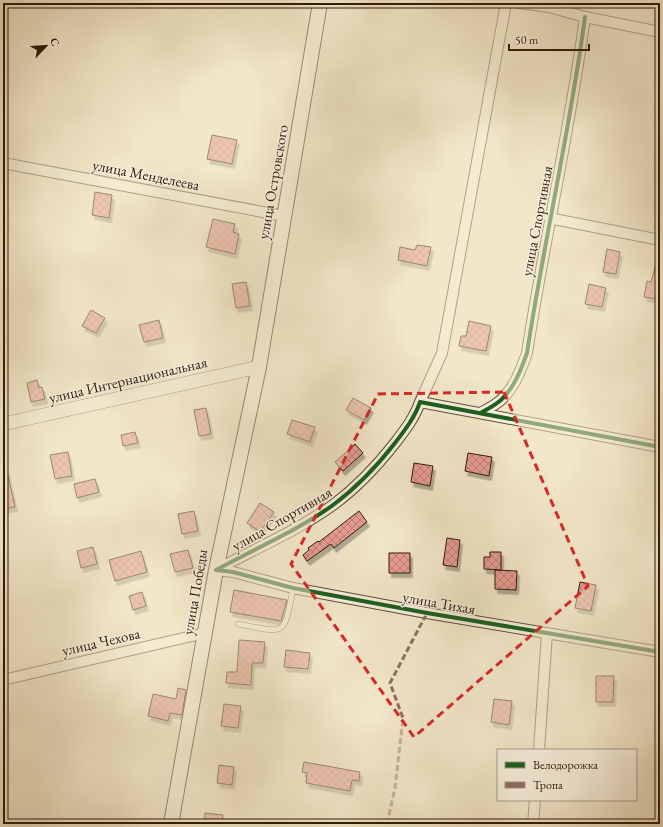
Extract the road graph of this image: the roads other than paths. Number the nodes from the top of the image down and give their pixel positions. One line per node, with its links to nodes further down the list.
1 (320, 3): 8 (main road, улица Островского)
2 (506, 3): 12 (street, улица Спортивная)
3 (519, 3): 4 (street)
4 (549, 5): 5 (street)
5 (585, 17): 6 (street); 9 (street, улица Спортивная)
6 (660, 32)
7 (3, 163): 8 (street, улица Менделеева)
8 (284, 216): 11 (main road, улица Островского)
9 (549, 218): 10 (street); 13 (street, улица Спортивная)
10 (660, 240)
11 (260, 367): 14 (street, улица Интернациональная); 16 (main road, улица Победы)
12 (420, 402): 13 (street); 16 (street, улица Спортивная)
13 (482, 412): 15 (street)
14 (3, 424)
15 (660, 447)
16 (216, 570): 17 (street, улица Тихая); 19 (main road, улица Победы)
17 (292, 588): 18 (lane); 20 (street, улица Тихая)
18 (238, 624)
19 (205, 633): 22 (street, улица Чехова); 25 (main road, улица Победы)
20 (546, 633): 21 (street, улица Тихая); 23 (street)
21 (660, 652)
22 (3, 680)
23 (538, 749)
24 (535, 801): 26 (street)
25 (171, 824)
26 (533, 824)

